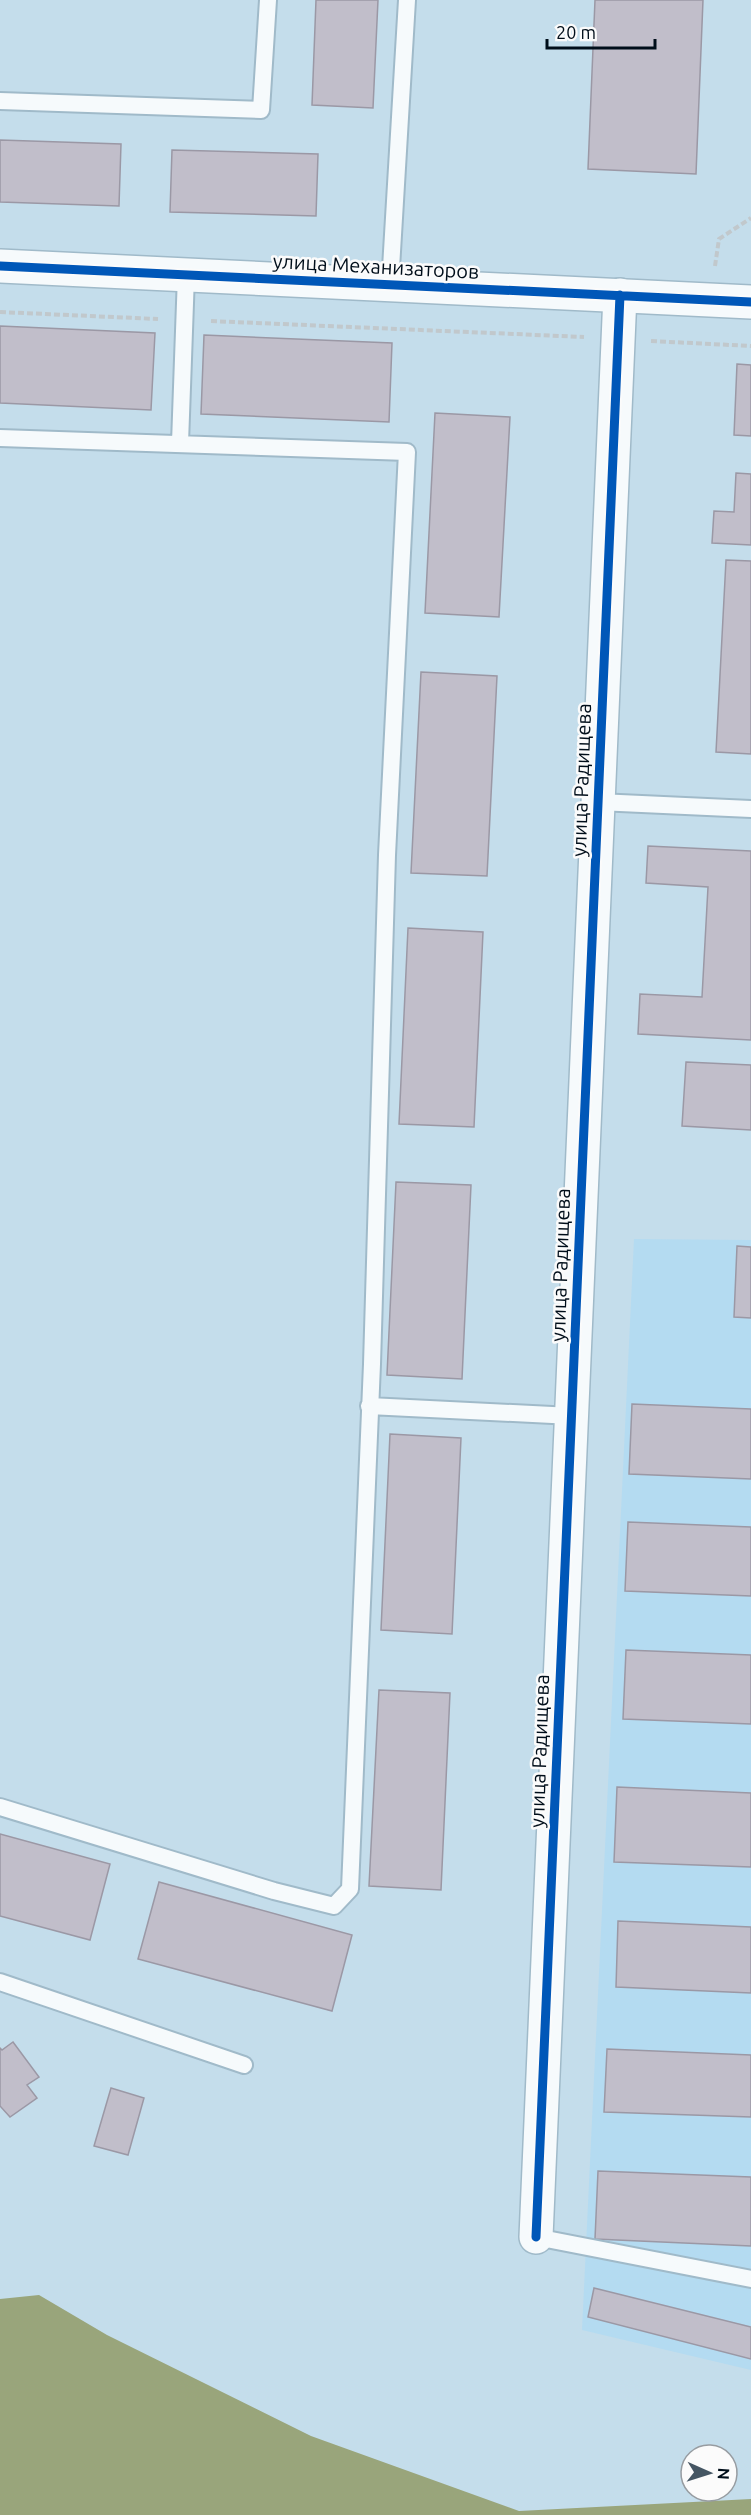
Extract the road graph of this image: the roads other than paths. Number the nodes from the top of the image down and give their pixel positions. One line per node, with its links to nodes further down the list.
1 (268, 0): 3 (lane)
2 (407, 0): 6 (lane)
3 (0, 101)
4 (0, 266): 5 (street, улица Механизаторов)
5 (186, 275): 6 (street, улица Механизаторов); 10 (lane)
6 (390, 285): 7 (street, улица Механизаторов)
7 (620, 296): 8 (street, улица Механизаторов); 11 (street, улица Радищева)
8 (751, 302)
9 (0, 438): 10 (lane)
10 (180, 443): 13 (lane)
11 (598, 802): 12 (lane); 14 (street, улица Радищева)
12 (751, 809)
13 (369, 1406): 14 (lane); 15 (lane)
14 (572, 1416): 18 (street, улица Радищева)
15 (0, 1807)
16 (0, 1982): 17 (lane)
17 (244, 2065)
18 (536, 2237): 19 (lane)
19 (751, 2279)

